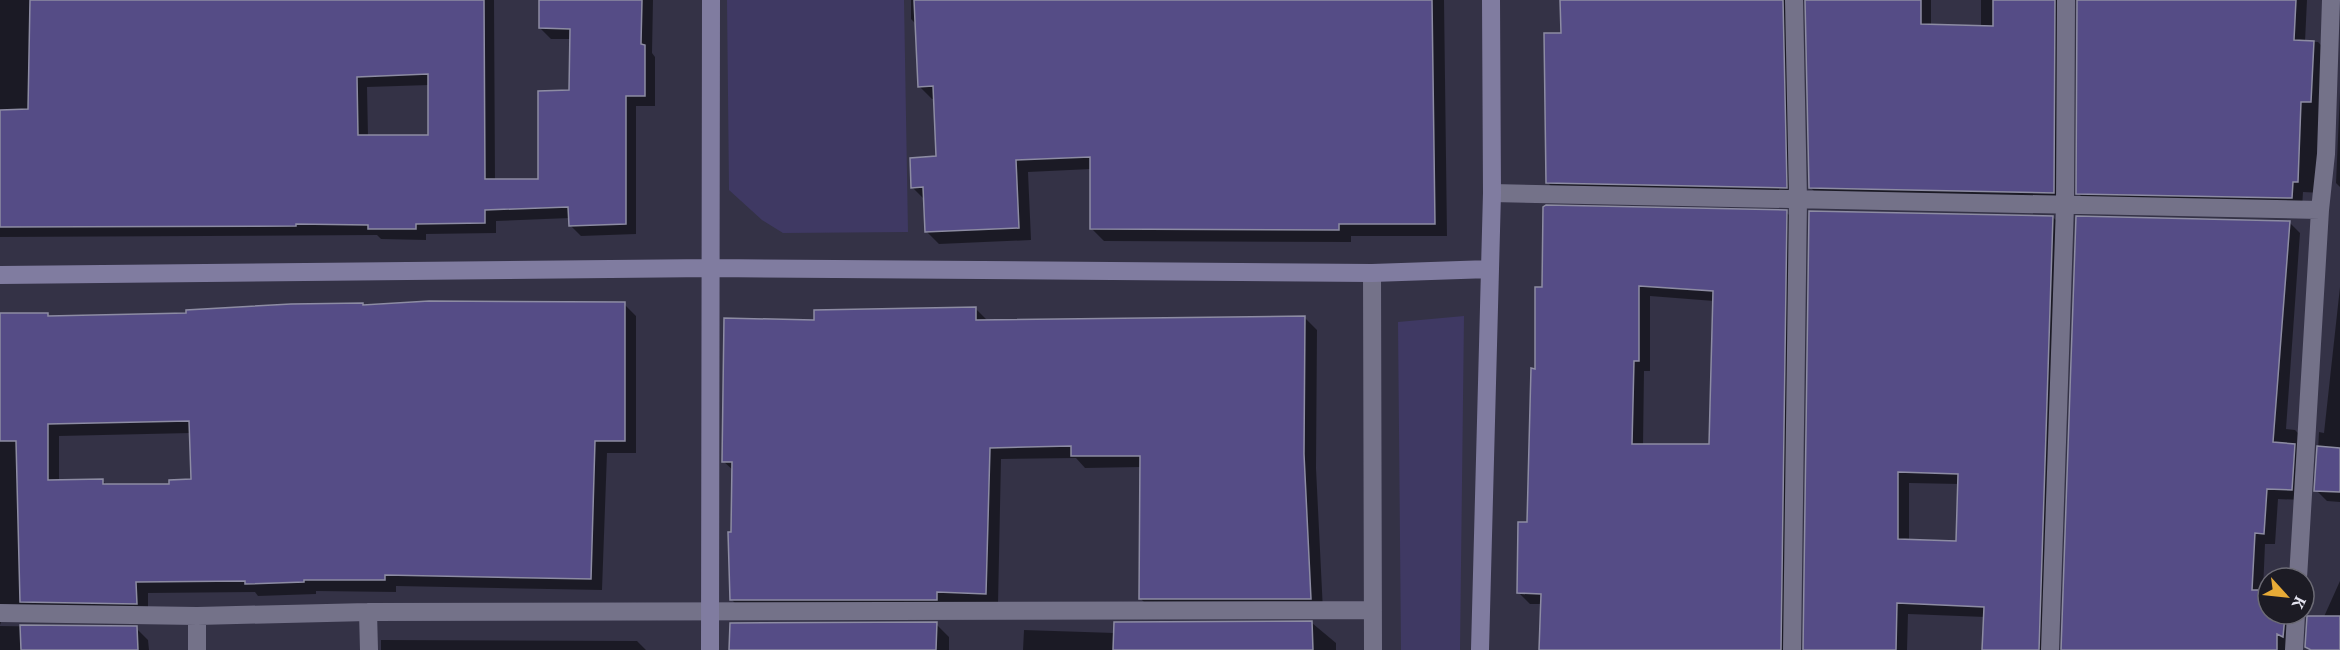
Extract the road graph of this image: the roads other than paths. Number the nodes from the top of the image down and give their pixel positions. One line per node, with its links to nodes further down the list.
1 (711, 0): 11 (street)
2 (1491, 0): 7 (street)
3 (1794, 0): 8 (street)
4 (2066, 0): 9 (street)
5 (2331, 0): 6 (street)
6 (2333, 155): 10 (street)
7 (1492, 193): 8 (street); 12 (street)
8 (1798, 199): 9 (street); 27 (street)
9 (2065, 205): 10 (street); 28 (street)
10 (2320, 210): 15 (street)
11 (712, 268): 13 (street); 14 (street); 19 (street)
12 (1490, 269): 13 (street); 26 (street)
13 (1372, 273): 16 (street)
14 (0, 275)
15 (2299, 566)
16 (1373, 610): 19 (street); 25 (street)
17 (368, 612): 19 (street); 20 (street); 23 (street)
18 (0, 613): 20 (street)
19 (711, 613): 24 (street)
20 (197, 616): 22 (street)
21 (2295, 626): 29 (street)
22 (197, 650)
23 (369, 650)
24 (710, 650)
25 (1373, 650)
26 (1480, 650)
27 (1792, 650)
28 (2050, 650)
29 (2294, 650)

